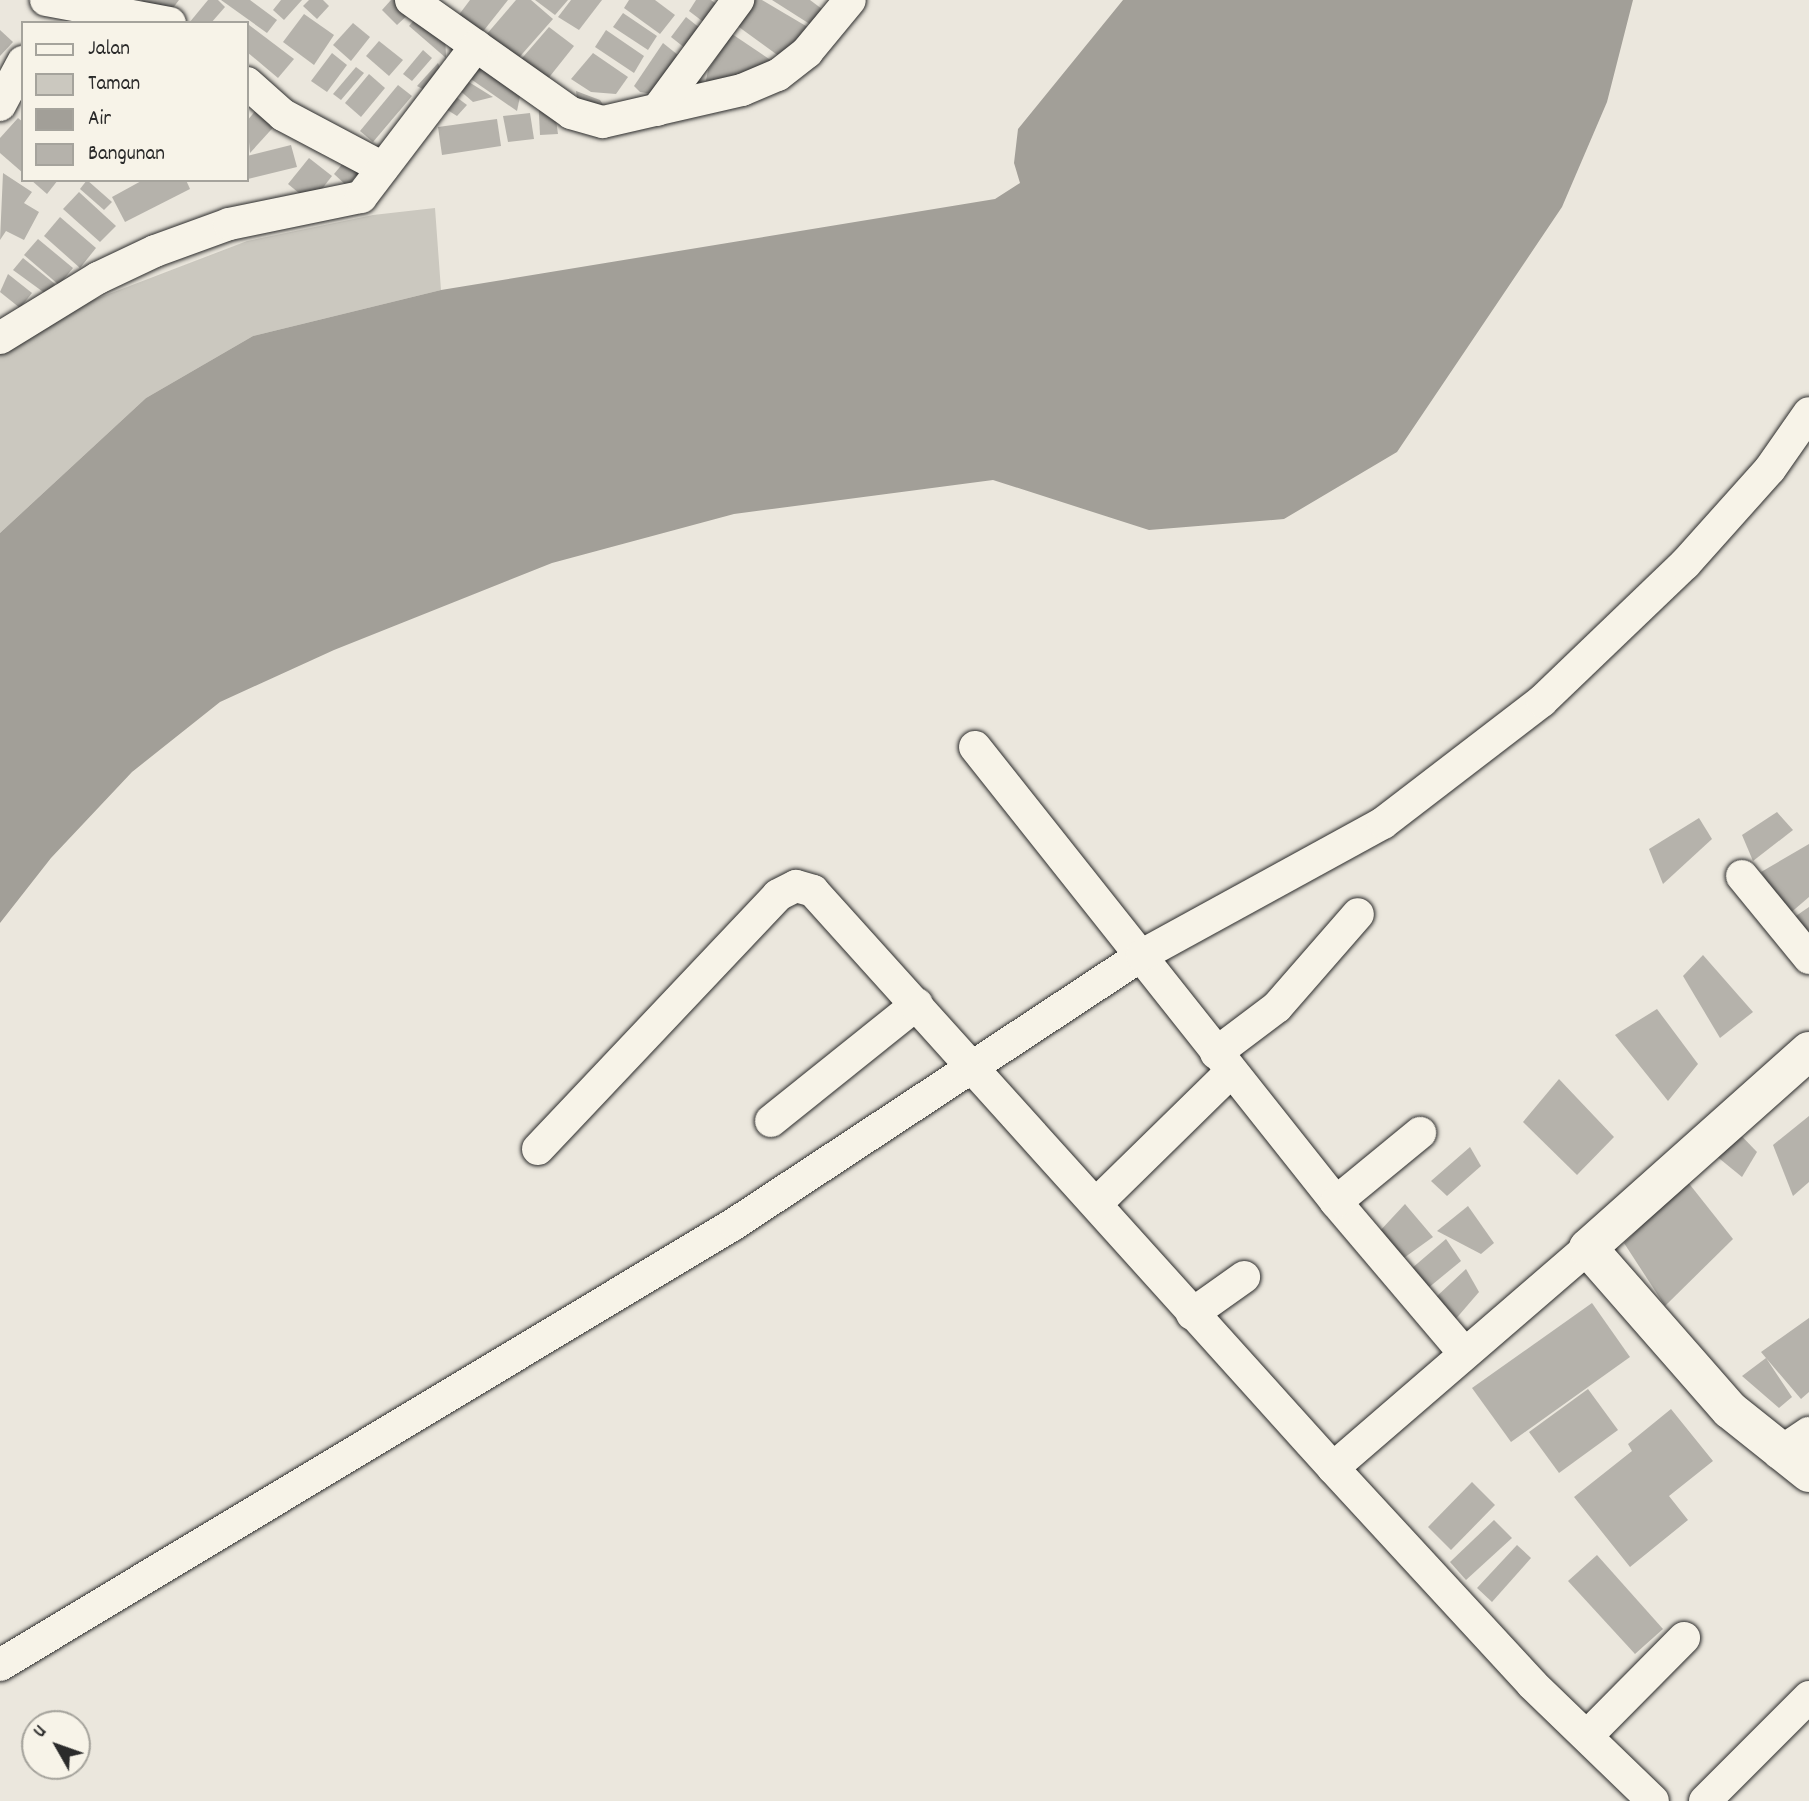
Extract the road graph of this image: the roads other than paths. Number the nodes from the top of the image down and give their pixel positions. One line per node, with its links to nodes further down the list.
1 (411, 0): 6 (street)
2 (738, 0): 10 (street)
3 (850, 0): 10 (street)
4 (47, 9): 5 (street)
5 (152, 21)
6 (476, 46): 10 (street); 11 (street)
7 (21, 66): 9 (street)
8 (248, 84): 11 (street)
9 (0, 105)
10 (657, 110)
11 (383, 168): 12 (street)
12 (0, 338)
13 (1809, 414): 17 (street)
14 (975, 747): 17 (street)
15 (1742, 876): 18 (street)
16 (1358, 914): 21 (street)
17 (1142, 955): 21 (street); 22 (street)
18 (1809, 958)
19 (917, 1004): 22 (street); 23 (street); 25 (street)
20 (1809, 1051): 28 (street)
21 (1224, 1062): 26 (street); 27 (street)
22 (971, 1065): 27 (street); 35 (street)
23 (771, 1121)
24 (1420, 1133): 26 (street)
25 (538, 1149)
26 (1336, 1202): 31 (street)
27 (1097, 1203): 30 (street)
28 (1588, 1248): 31 (street); 32 (street)
29 (1244, 1277): 30 (street)
30 (1192, 1314): 33 (street)
31 (1463, 1352): 33 (street)
32 (1799, 1453)
33 (1333, 1468): 37 (street)
34 (1684, 1638): 37 (street)
35 (0, 1665)
36 (1809, 1697): 39 (street)
37 (1587, 1736): 38 (street)
38 (1653, 1801)
39 (1705, 1801)

